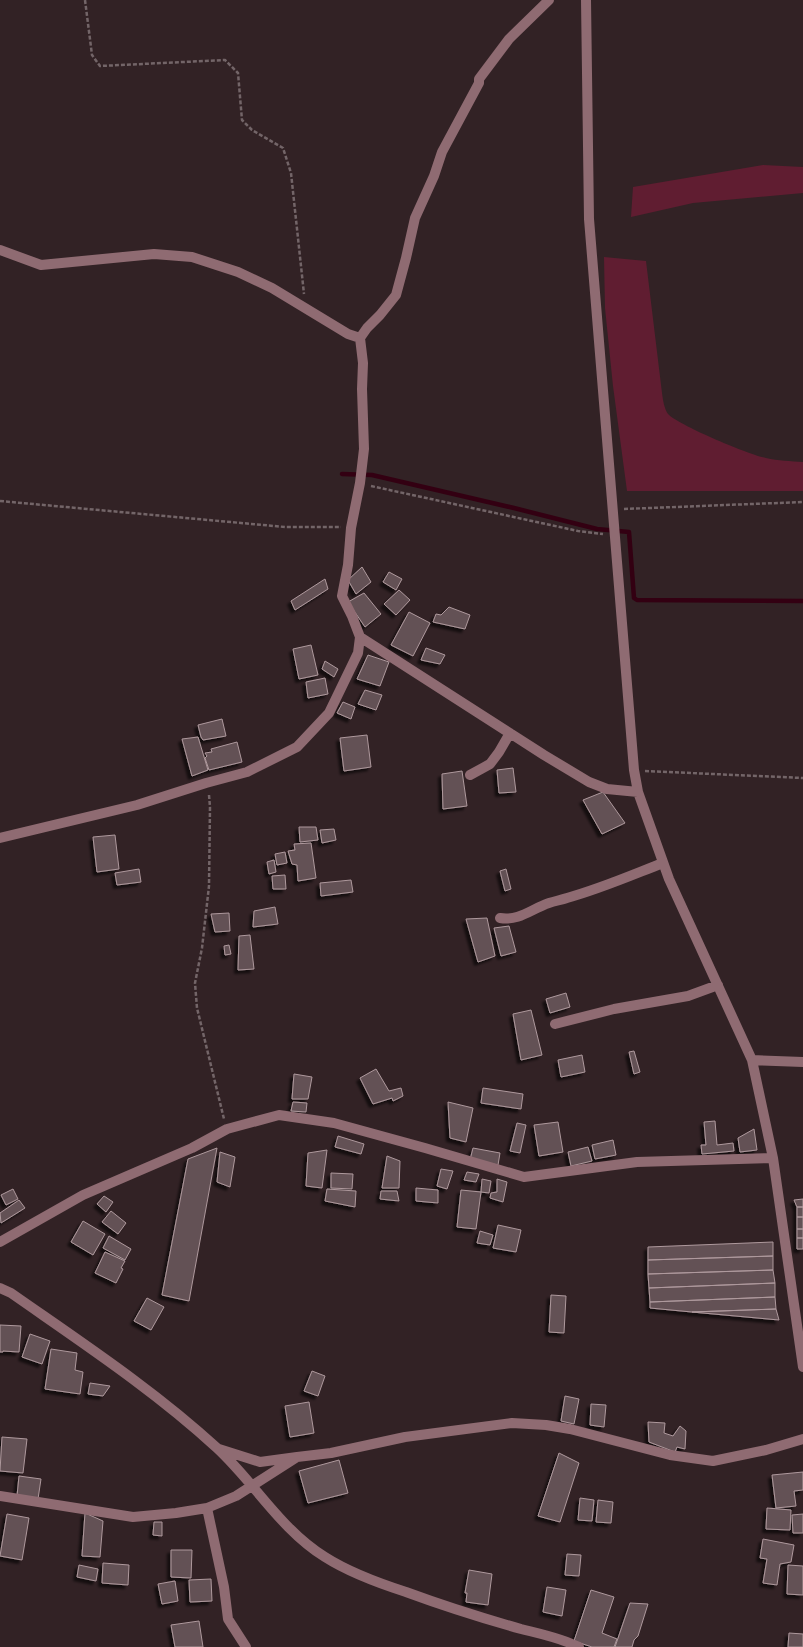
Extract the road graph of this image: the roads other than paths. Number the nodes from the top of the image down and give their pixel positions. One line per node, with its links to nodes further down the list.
1 (549, 0): 4 (street)
2 (586, 0): 8 (street)
3 (0, 250): 4 (street)
4 (360, 338): 5 (street)
5 (360, 637): 6 (street); 9 (street)
6 (510, 733): 7 (street); 8 (street)
7 (470, 775)
8 (638, 792): 10 (street)
9 (0, 838)
10 (663, 863): 11 (street); 12 (street)
11 (500, 918)
12 (718, 985): 13 (street); 14 (street)
13 (555, 1024)
14 (752, 1060): 15 (street); 16 (street)
15 (803, 1062)
16 (773, 1158): 17 (street); 19 (street)
17 (0, 1242)
18 (0, 1288): 21 (street)
19 (803, 1367)
20 (803, 1439): 22 (street)
21 (217, 1448): 22 (street); 23 (street)
22 (297, 1457): 23 (street)
23 (253, 1486): 25 (street); 27 (street)
24 (0, 1496): 25 (street)
25 (208, 1508): 26 (street)
26 (246, 1647)
27 (579, 1647)

